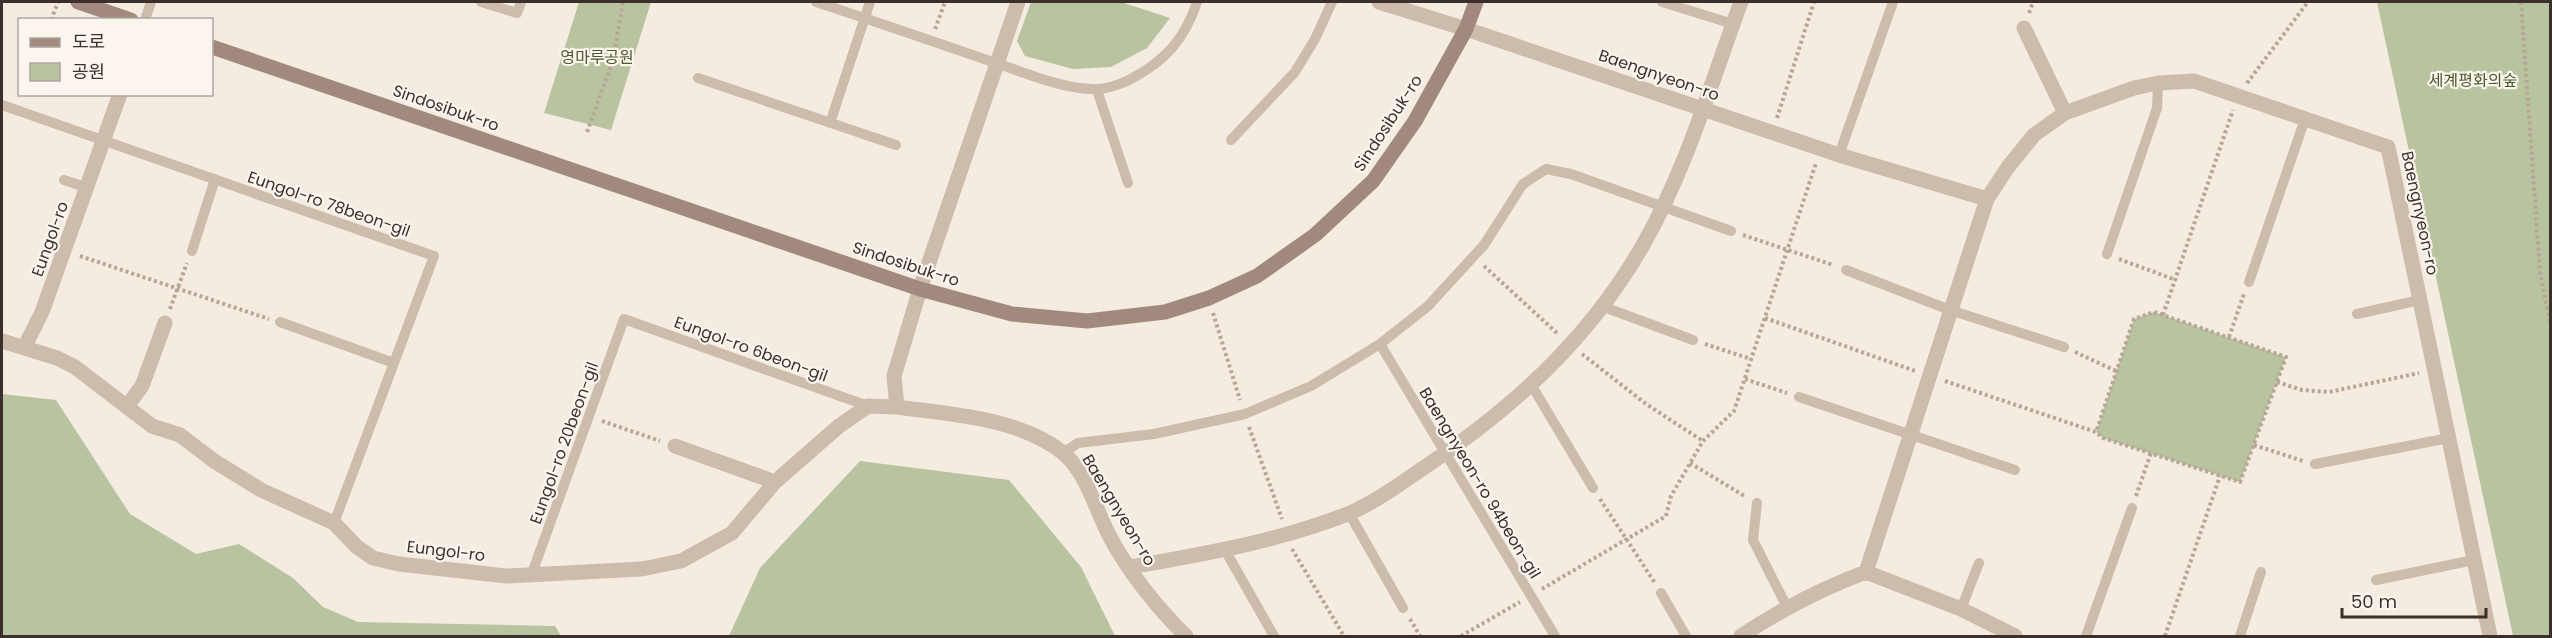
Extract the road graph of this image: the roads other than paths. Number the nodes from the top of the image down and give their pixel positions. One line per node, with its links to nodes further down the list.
1 (78, 2): 15 (street)
2 (151, 2): 16 (lane)
3 (481, 2): 4 (lane)
4 (521, 2)
5 (816, 2): 17 (lane)
6 (870, 2): 17 (lane)
7 (1018, 2): 22 (street)
8 (1197, 2): 25 (lane)
9 (1332, 2): 32 (lane)
10 (1379, 2): 20 (street, Baengnyeon-ro)
11 (1476, 2): 20 (street, Sindosibuk-ro)
12 (1662, 2): 18 (lane)
13 (1741, 2): 18 (street)
14 (1893, 2): 35 (lane)
15 (125, 18)
16 (146, 18)
17 (864, 18): 22 (lane); 31 (lane)
18 (1733, 24): 28 (street)
19 (2024, 28): 29 (street)
20 (1466, 29): 28 (street, Baengnyeon-ro); 47 (street, Sindosibuk-ro)
21 (213, 47): 47 (street, Sindosibuk-ro)
22 (998, 64): 25 (lane); 47 (street)
23 (698, 78): 31 (lane)
24 (2158, 83): 29 (street, Baengnyeon-ro); 30 (street, Baengnyeon-ro); 44 (lane)
25 (1097, 90): 38 (lane)
26 (119, 96): 33 (street, Eungol-ro)
27 (2, 105): 33 (lane)
28 (1704, 109): 35 (street, Baengnyeon-ro); 41 (street)
29 (2065, 113): 40 (street, Baengnyeon-ro)
30 (2305, 119): 46 (lane); 48 (street, Baengnyeon-ro)
31 (830, 123): 34 (lane)
32 (1231, 140)
33 (105, 141): 36 (lane, Eungol-ro 78beon-gil); 39 (street, Eungol-ro)
34 (896, 145)
35 (1839, 155): 40 (street, Baengnyeon-ro)
36 (215, 179): 43 (lane); 60 (lane, Eungol-ro 78beon-gil)
37 (64, 180): 39 (lane)
38 (1128, 183)
39 (87, 188): 59 (street, Eungol-ro)
40 (1988, 199): 50 (street)
41 (1662, 208): 42 (lane); 49 (street); 57 (lane)
42 (1731, 231)
43 (192, 251)
44 (2107, 254)
45 (1846, 270): 50 (lane)
46 (2249, 282)
47 (920, 290): 65 (street)
48 (2420, 300): 51 (lane, Baengnyeon-ro); 67 (street, Baengnyeon-ro)
49 (1604, 307): 55 (lane); 61 (street)
50 (1950, 310): 58 (lane); 66 (street)
51 (2357, 314)
52 (624, 319): 64 (lane, Eungol-ro 6beon-gil); 85 (lane, Eungol-ro 20beon-gil)
53 (280, 322): 60 (lane)
54 (165, 323): 63 (street)
55 (1693, 340)
56 (2, 341): 59 (street, Eungol-ro)
57 (1380, 344): 69 (lane); 70 (lane, Baengnyeon-ro 94beon-gil)
58 (2064, 347)
59 (24, 348): 63 (street, Eungol-ro)
60 (394, 363): 78 (lane)
61 (1532, 386): 70 (street); 74 (lane)
62 (1799, 397): 66 (lane)
63 (127, 406): 78 (street, Eungol-ro)
64 (868, 406): 65 (street); 73 (street, Eungol-ro)
65 (897, 407): 69 (street, Baengnyeon-ro)
66 (1910, 436): 72 (lane); 83 (street)
67 (2449, 438): 71 (lane); 80 (street, Baengnyeon-ro)
68 (675, 446): 73 (street)
69 (1063, 453): 82 (street, Baengnyeon-ro)
70 (1445, 454): 77 (street); 93 (lane, Baengnyeon-ro 94beon-gil)
71 (2315, 464)
72 (2016, 471)
73 (775, 482): 85 (street, Eungol-ro)
74 (1593, 488)
75 (1757, 503): 88 (lane)
76 (2132, 508): 97 (lane)
77 (1349, 513): 79 (street); 89 (lane)
78 (334, 523): 85 (street, Eungol-ro)
79 (1226, 550): 82 (street); 92 (lane)
80 (2474, 560): 86 (lane); 99 (street, Baengnyeon-ro)
81 (1979, 563): 90 (lane)
82 (1130, 567): 91 (street, Baengnyeon-ro)
83 (1866, 572): 88 (street); 90 (street)
84 (2261, 572): 98 (lane)
85 (531, 576)
86 (2376, 580)
87 (1661, 593): 94 (lane)
88 (1787, 607): 95 (street)
89 (1403, 608)
90 (1961, 609): 96 (street)
91 (1186, 636)
92 (1274, 636)
93 (1555, 636)
94 (1686, 636)
95 (1741, 636)
96 (2015, 636)
97 (2086, 636)
98 (2240, 636)
99 (2490, 636)

